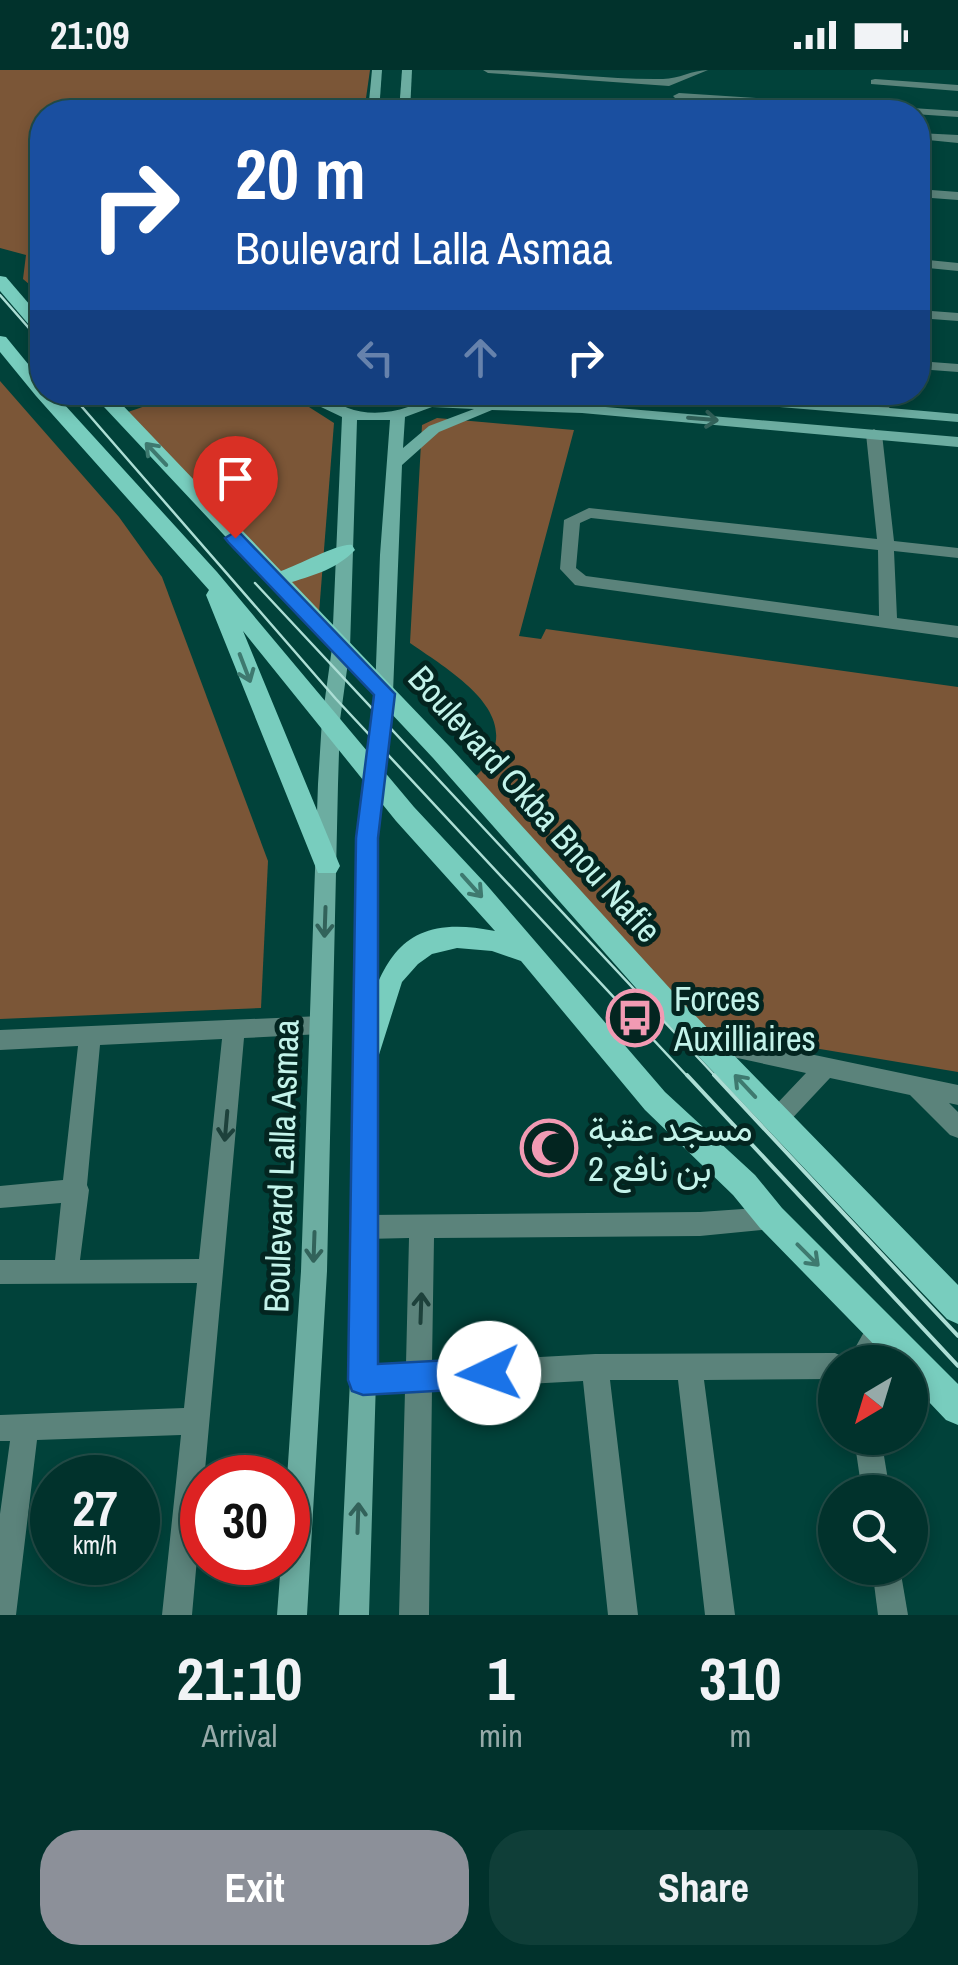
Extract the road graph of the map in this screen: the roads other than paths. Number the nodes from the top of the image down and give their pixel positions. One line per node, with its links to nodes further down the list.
1 (377, 70): 12 (main road)
2 (408, 70): 13 (main road)
3 (488, 70): 6 (street)
4 (580, 70): 7 (street)
5 (704, 70): 9 (street)
6 (504, 71): 7 (street)
7 (562, 75): 9 (street)
8 (875, 76): 10 (street)
9 (669, 83): 11 (street)
10 (958, 88)
11 (679, 96): 14 (street); 15 (street)
12 (375, 100)
13 (406, 100)
14 (678, 100)
15 (731, 100)
16 (930, 113): 17 (street)
17 (958, 114)
18 (930, 137): 19 (street)
19 (958, 139)
20 (930, 194): 21 (street)
21 (958, 196)
22 (930, 264): 23 (street)
23 (958, 267)
24 (0, 281): 25 (main road)
25 (30, 315)
26 (930, 315): 27 (street)
27 (958, 317)
28 (0, 341): 31 (main road)
29 (930, 365): 30 (street)
30 (958, 368)
31 (30, 377)
32 (55, 405): 49 (main road)
33 (112, 405): 50 (main road, Boulevard Okba Bnou Nafie, one-way to 33)
34 (329, 405): 40 (main road)
35 (421, 405): 41 (main road)
36 (528, 405): 43 (main road, one-way to 43); 45 (main road)
37 (810, 405): 39 (main road)
38 (883, 405): 39 (street)
39 (884, 411): 42 (main road)
40 (350, 414): 41 (main road); 47 (main road, Boulevard Lalla Asmaa)
41 (398, 415): 45 (main road)
42 (958, 418)
43 (874, 434): 44 (main road); 46 (street)
44 (958, 442)
45 (394, 464): 54 (main road)
46 (886, 545): 48 (street); 51 (street); 51 (street)
47 (345, 550): 50 (main road); 53 (main road, Boulevard Lalla Asmaa)
48 (958, 552)
49 (210, 577): 55 (main road); 57 (main road, one-way to 57)
50 (275, 580): 53 (main road, Boulevard Okba Bnou Nafie)
51 (888, 623): 52 (street)
52 (958, 632)
53 (341, 648): 54 (main road, Boulevard Okba Bnou Nafie); 55 (main road, Boulevard Lalla Asmaa)
54 (384, 694): 56 (main road); 63 (main road, Boulevard Okba Bnou Nafie)
55 (331, 720): 56 (main road); 57 (main road, Boulevard Lalla Asmaa)
56 (374, 773): 58 (main road, one-way to 58); 64 (main road)
57 (328, 866): 59 (main road, Boulevard Lalla Asmaa, one-way to 59)
58 (530, 955): 64 (main road); 72 (main road)
59 (322, 1025): 60 (street); 92 (main road, Boulevard Lalla Asmaa, one-way to 92)
60 (234, 1029): 61 (street); 76 (street, one-way to 76)
61 (90, 1036): 62 (street); 70 (street)
62 (0, 1040)
63 (704, 1042): 65 (street); 68 (main road, Boulevard Okba Bnou Nafie, one-way to 63)
64 (367, 1052): 74 (main road)
65 (826, 1067): 66 (street); 68 (street)
66 (919, 1089): 67 (street); 69 (street)
67 (958, 1095)
68 (777, 1119): 78 (main road, Boulevard Okba Bnou Nafie)
69 (958, 1128)
70 (77, 1190): 71 (street); 75 (street)
71 (0, 1196)
72 (771, 1218): 73 (street); 79 (main road, one-way to 79)
73 (422, 1226): 74 (street); 84 (street, one-way to 73)
74 (365, 1227): 85 (main road)
75 (66, 1271): 76 (street); 77 (street)
76 (213, 1271): 87 (street)
77 (0, 1272)
78 (958, 1308)
79 (881, 1326): 80 (street); 86 (main road)
80 (870, 1345)
81 (689, 1366): 82 (street); 83 (street); 96 (street)
82 (818, 1366)
83 (594, 1367): 84 (street); 95 (street)
84 (419, 1377): 85 (street); 94 (street)
85 (363, 1380): 93 (main road, one-way to 85)
86 (958, 1408)
87 (195, 1421): 88 (street); 91 (street)
88 (12, 1428): 90 (street)
89 (889, 1585): 97 (street)
90 (1, 1615)
91 (177, 1615)
92 (292, 1615)
93 (354, 1615)
94 (414, 1615)
95 (623, 1615)
96 (720, 1615)
97 (893, 1615)

